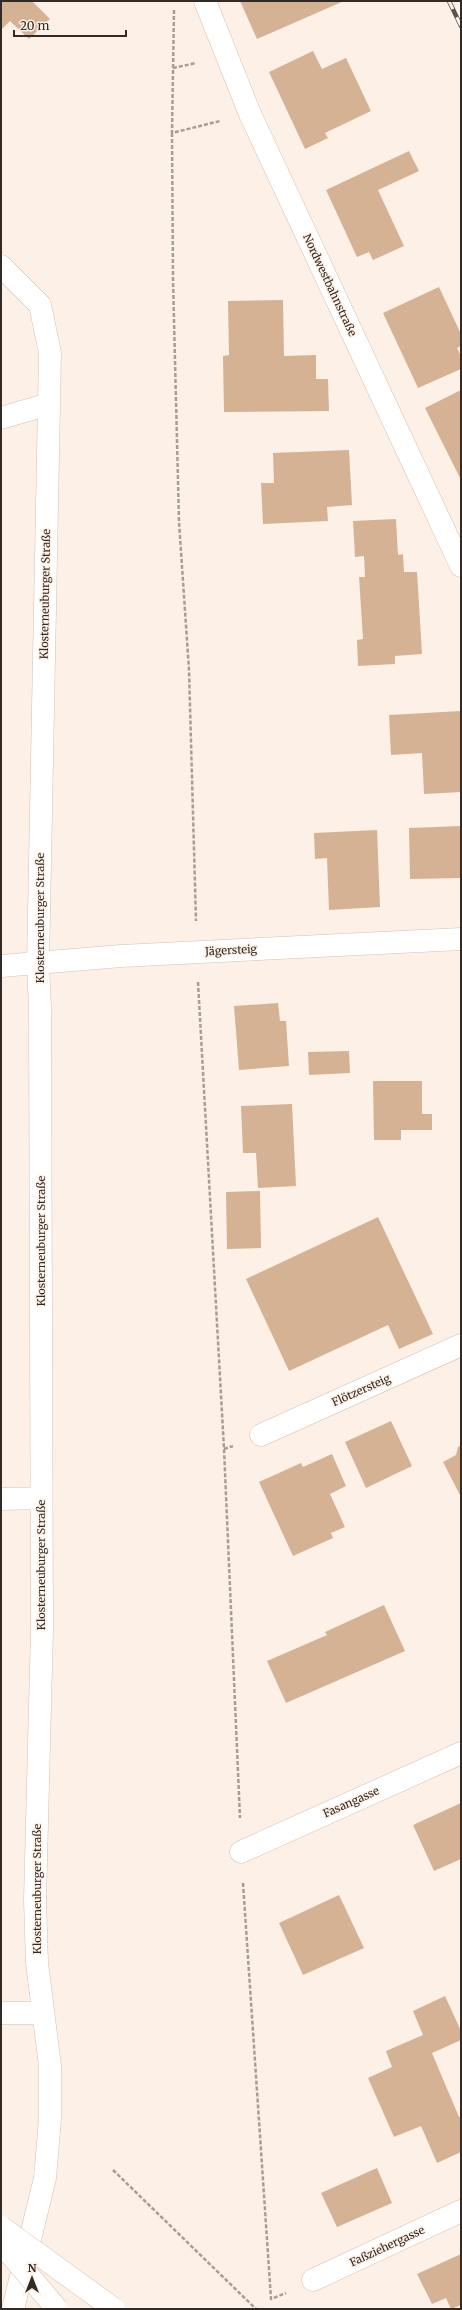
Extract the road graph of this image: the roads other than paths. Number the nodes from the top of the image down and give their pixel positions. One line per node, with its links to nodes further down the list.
1 (205, 1): 5 (main road, Nordwestbahnstraße)
2 (1, 266): 3 (main road, Klosterneuburger Straße)
3 (49, 404): 4 (main road); 7 (main road, Klosterneuburger Straße)
4 (1, 418)
5 (461, 566)
6 (461, 939): 7 (main road, Jägersteig)
7 (38, 964): 8 (main road, Jägersteig); 11 (main road, Klosterneuburger Straße)
8 (1, 966)
9 (461, 1345): 10 (main road, Flötzersteig)
10 (261, 1435)
11 (41, 1498): 12 (main road); 16 (main road, Klosterneuburger Straße)
12 (1, 1499)
13 (461, 1753): 14 (main road, Fasangasse)
14 (241, 1852)
15 (1, 2013): 16 (main road)
16 (43, 2013): 21 (main road, Klosterneuburger Straße)
17 (461, 2211): 20 (main road, Faßziehergasse)
18 (1, 2227): 23 (main road, bridge)
19 (1, 2243): 22 (main road, bridge)
20 (313, 2280)
21 (13, 2309)
22 (57, 2309)
23 (114, 2309)

